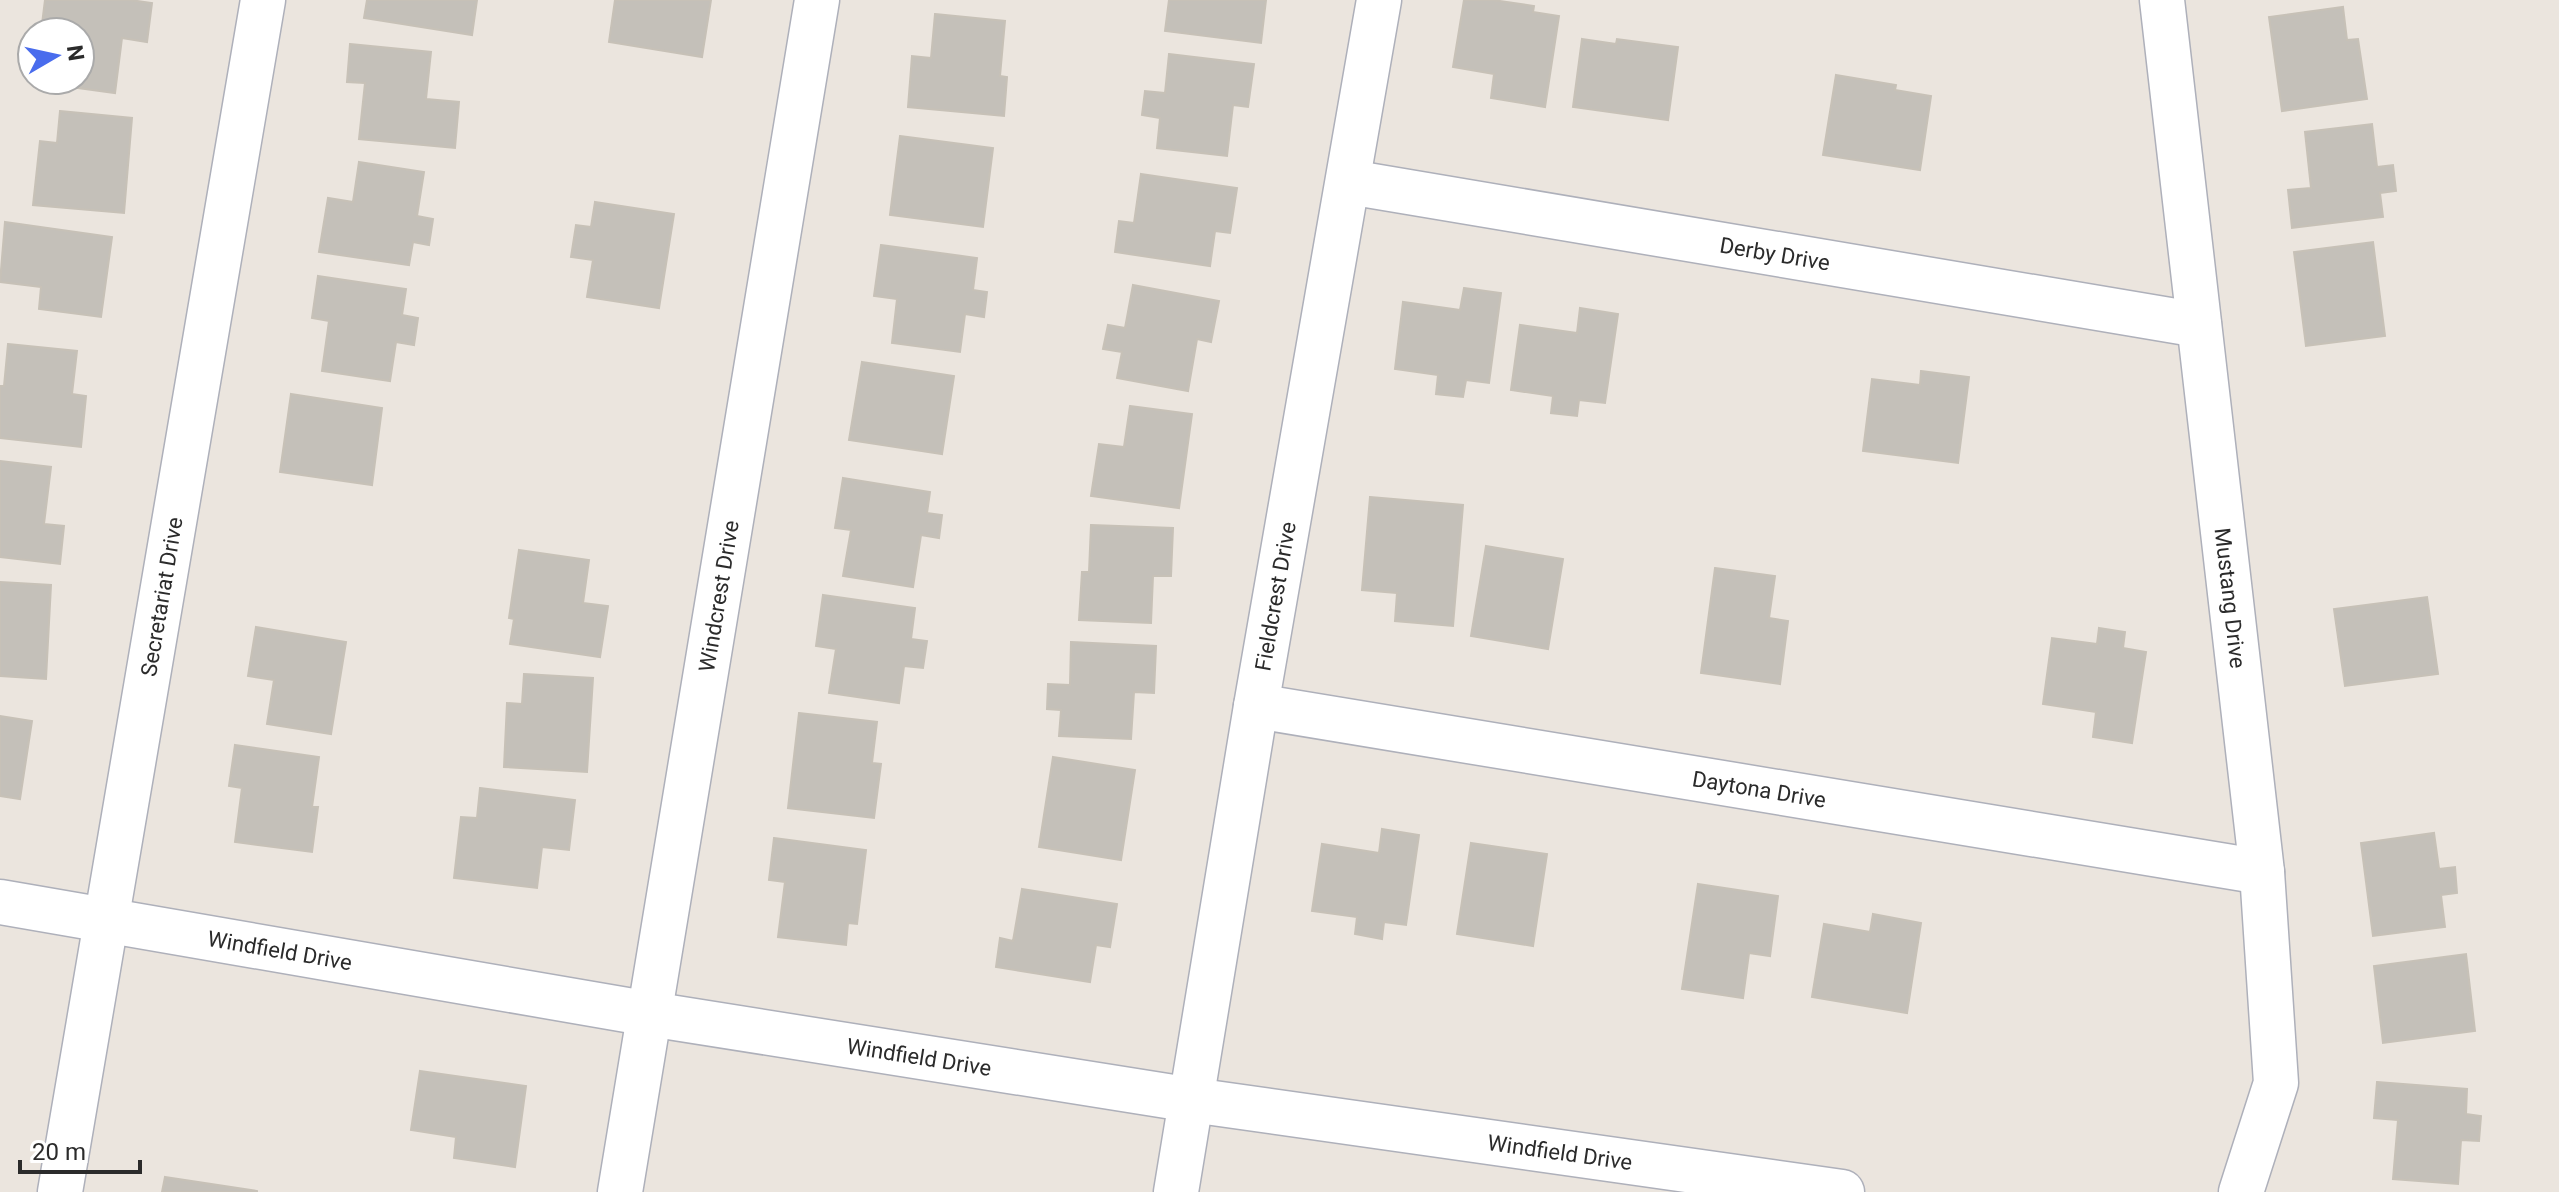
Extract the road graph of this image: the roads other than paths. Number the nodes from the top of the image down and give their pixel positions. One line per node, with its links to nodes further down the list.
1 (263, 0): 10 (street, Secretariat Drive)
2 (817, 0): 11 (street, Windcrest Drive)
3 (1379, 0): 5 (street, Fieldcrest Drive)
4 (2162, 0): 6 (street, Mustang Drive)
5 (1349, 182): 6 (street, Derby Drive); 7 (street, Fieldcrest Drive)
6 (2199, 325): 8 (street, Mustang Drive)
7 (1256, 706): 8 (street, Daytona Drive); 12 (street, Fieldcrest Drive)
8 (2262, 872): 17 (street, Mustang Drive)
9 (0, 902): 10 (street, Windfield Drive)
10 (106, 919): 11 (street, Windfield Drive); 13 (street, Secretariat Drive)
11 (650, 1014): 12 (street, Windfield Drive); 14 (street, Windcrest Drive)
12 (1192, 1100): 15 (street, Fieldcrest Drive); 16 (street, Windfield Drive)
13 (60, 1192)
14 (620, 1192)
15 (1176, 1192)
16 (1842, 1192)
17 (2241, 1192)

